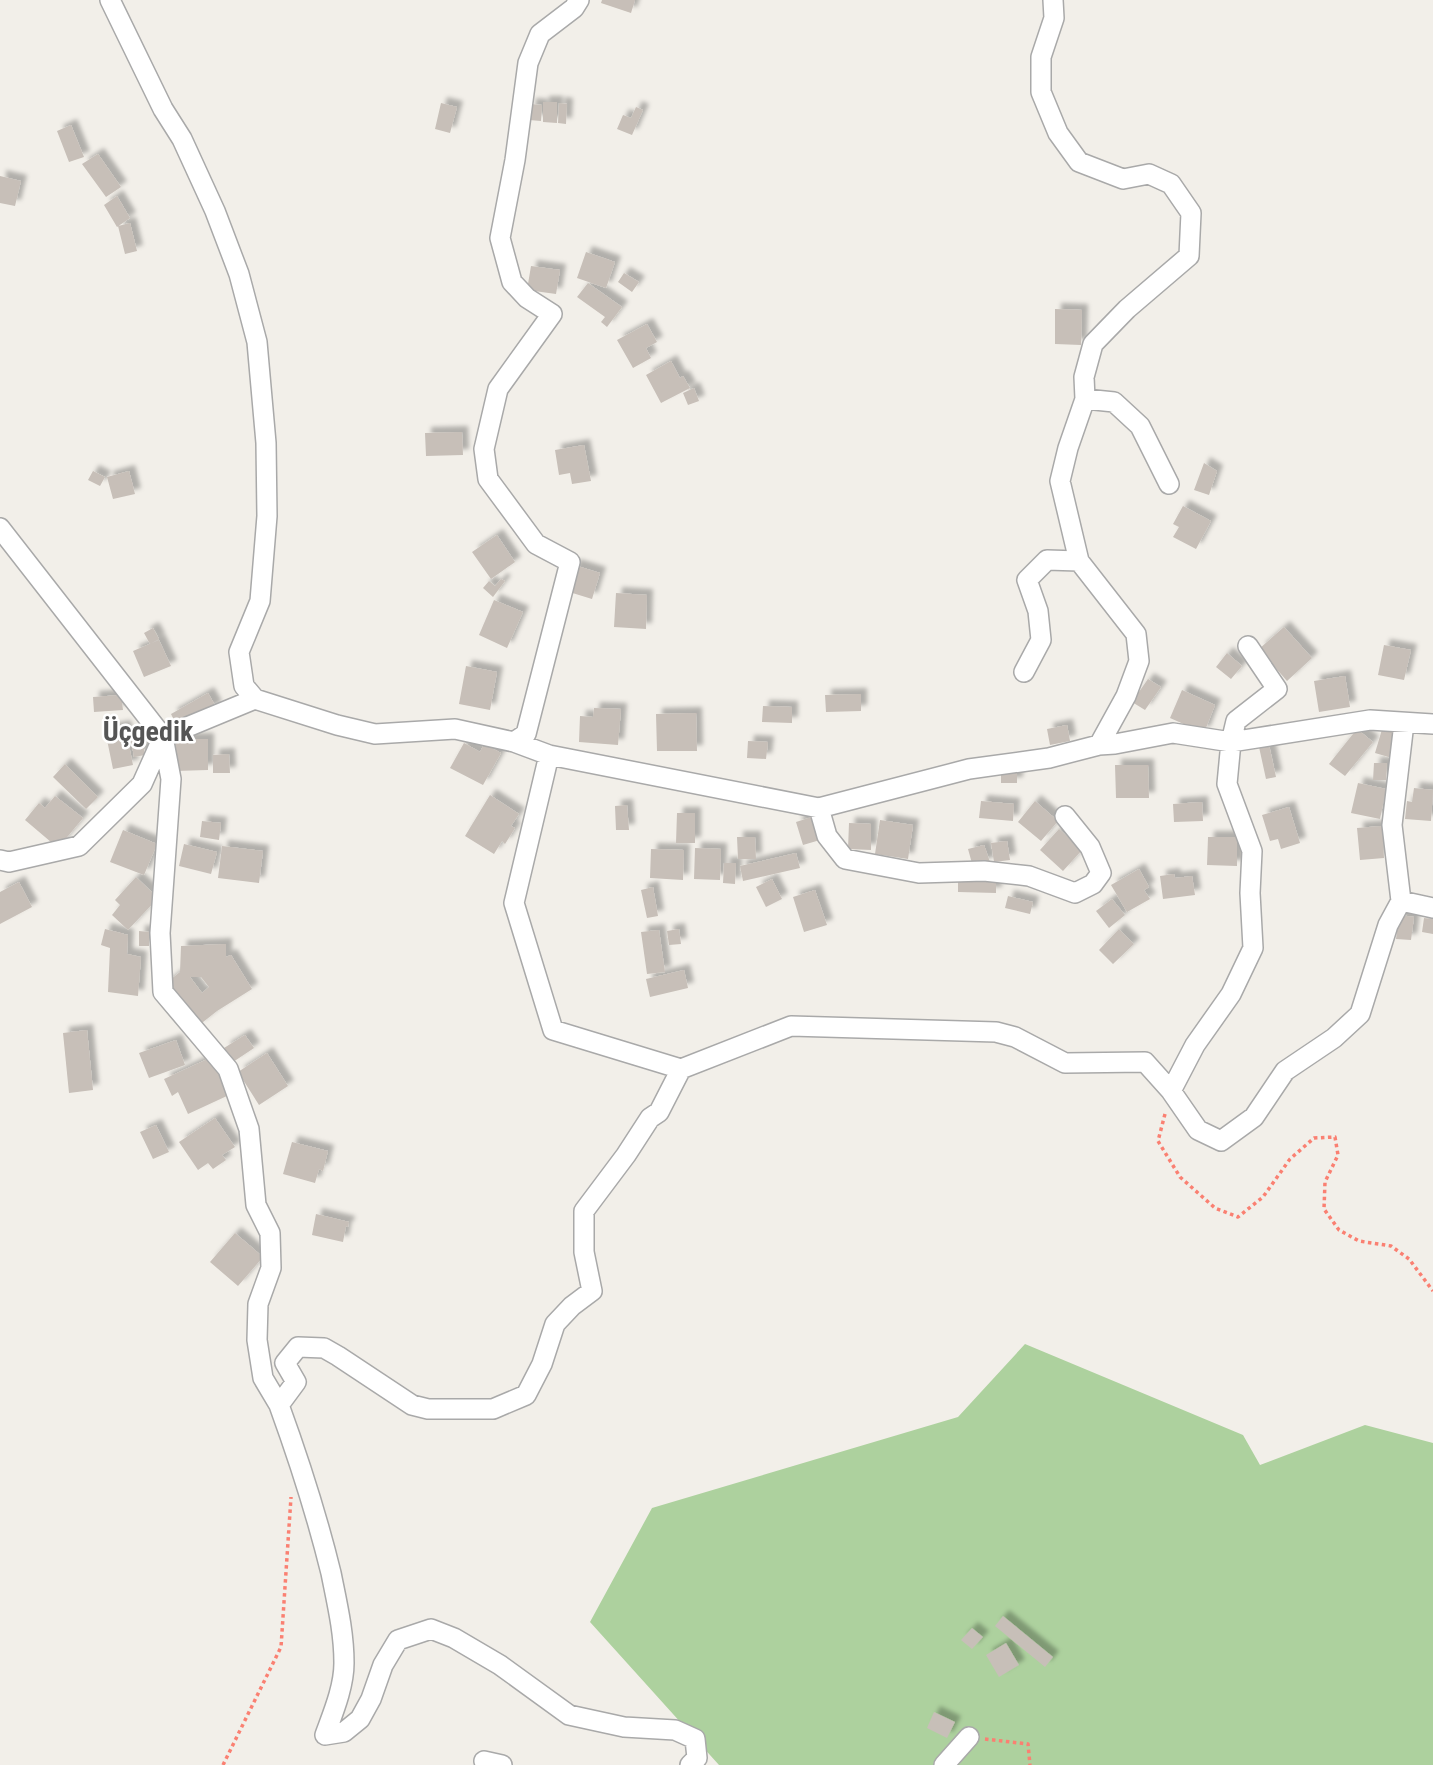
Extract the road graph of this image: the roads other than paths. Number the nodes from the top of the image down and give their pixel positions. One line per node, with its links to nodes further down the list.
1 (110, 0): 10 (street)
2 (579, 0): 14 (street)
3 (1053, 0): 4 (street)
4 (1085, 399): 5 (street); 7 (street)
5 (1169, 484)
6 (0, 528): 13 (street)
7 (1079, 561): 9 (street); 16 (street)
8 (1248, 646): 15 (street)
9 (1024, 672)
10 (255, 699): 13 (street); 14 (street)
11 (1405, 723): 12 (street); 15 (street); 21 (street)
12 (1433, 724)
13 (163, 737): 20 (street); 25 (street)
14 (514, 742): 17 (street)
15 (1231, 742): 16 (street); 24 (street)
16 (1099, 745): 18 (street)
17 (549, 755): 18 (street); 23 (street)
18 (819, 808): 19 (street)
19 (1065, 816)
20 (0, 860)
21 (1402, 901): 22 (street); 24 (street)
22 (1433, 908)
23 (681, 1069): 24 (street); 25 (street)
24 (1171, 1091)
25 (279, 1405): 29 (street)
26 (969, 1737): 30 (street)
27 (486, 1765): 28 (street)
28 (502, 1765)
29 (690, 1765)
30 (944, 1765)

